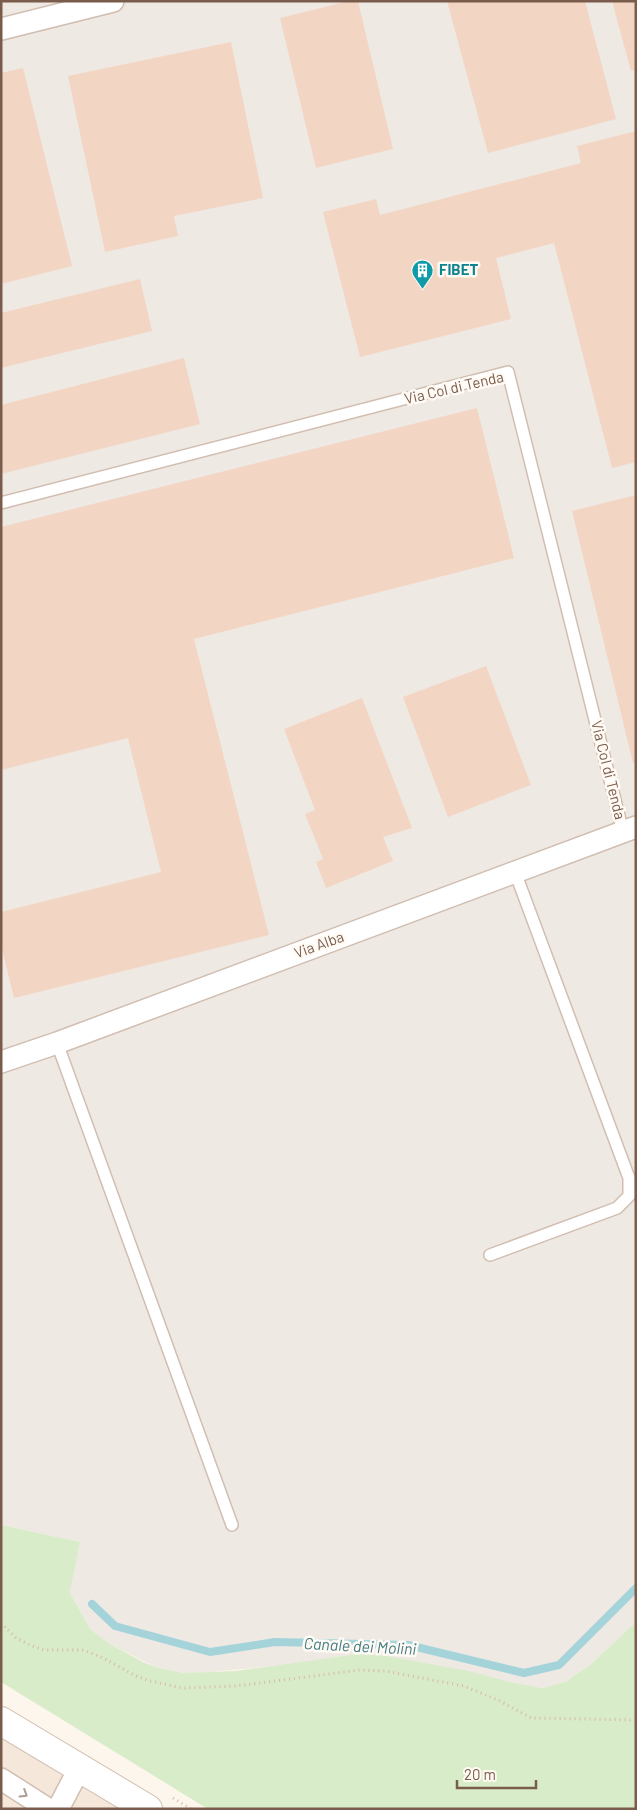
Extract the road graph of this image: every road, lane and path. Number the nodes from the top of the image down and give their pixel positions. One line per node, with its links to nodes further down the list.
1 (113, 1): 2 (street)
2 (1, 29)
3 (1, 504): 4 (lane, Via Col di Tenda)
4 (630, 829): 5 (street, Via Alba)
5 (515, 872): 6 (street, Via Alba); 8 (lane)
6 (57, 1042): 7 (street, Via Alba); 9 (lane)
7 (1, 1062)
8 (490, 1255)
9 (232, 1525)
10 (1, 1623): 11 (path)
11 (636, 1720)
12 (1, 1721): 13 (street)
13 (80, 1767): 16 (street); 17 (street)
14 (1, 1779): 15 (street, one-way to 15)
15 (48, 1809)
16 (58, 1809)
17 (148, 1809)

